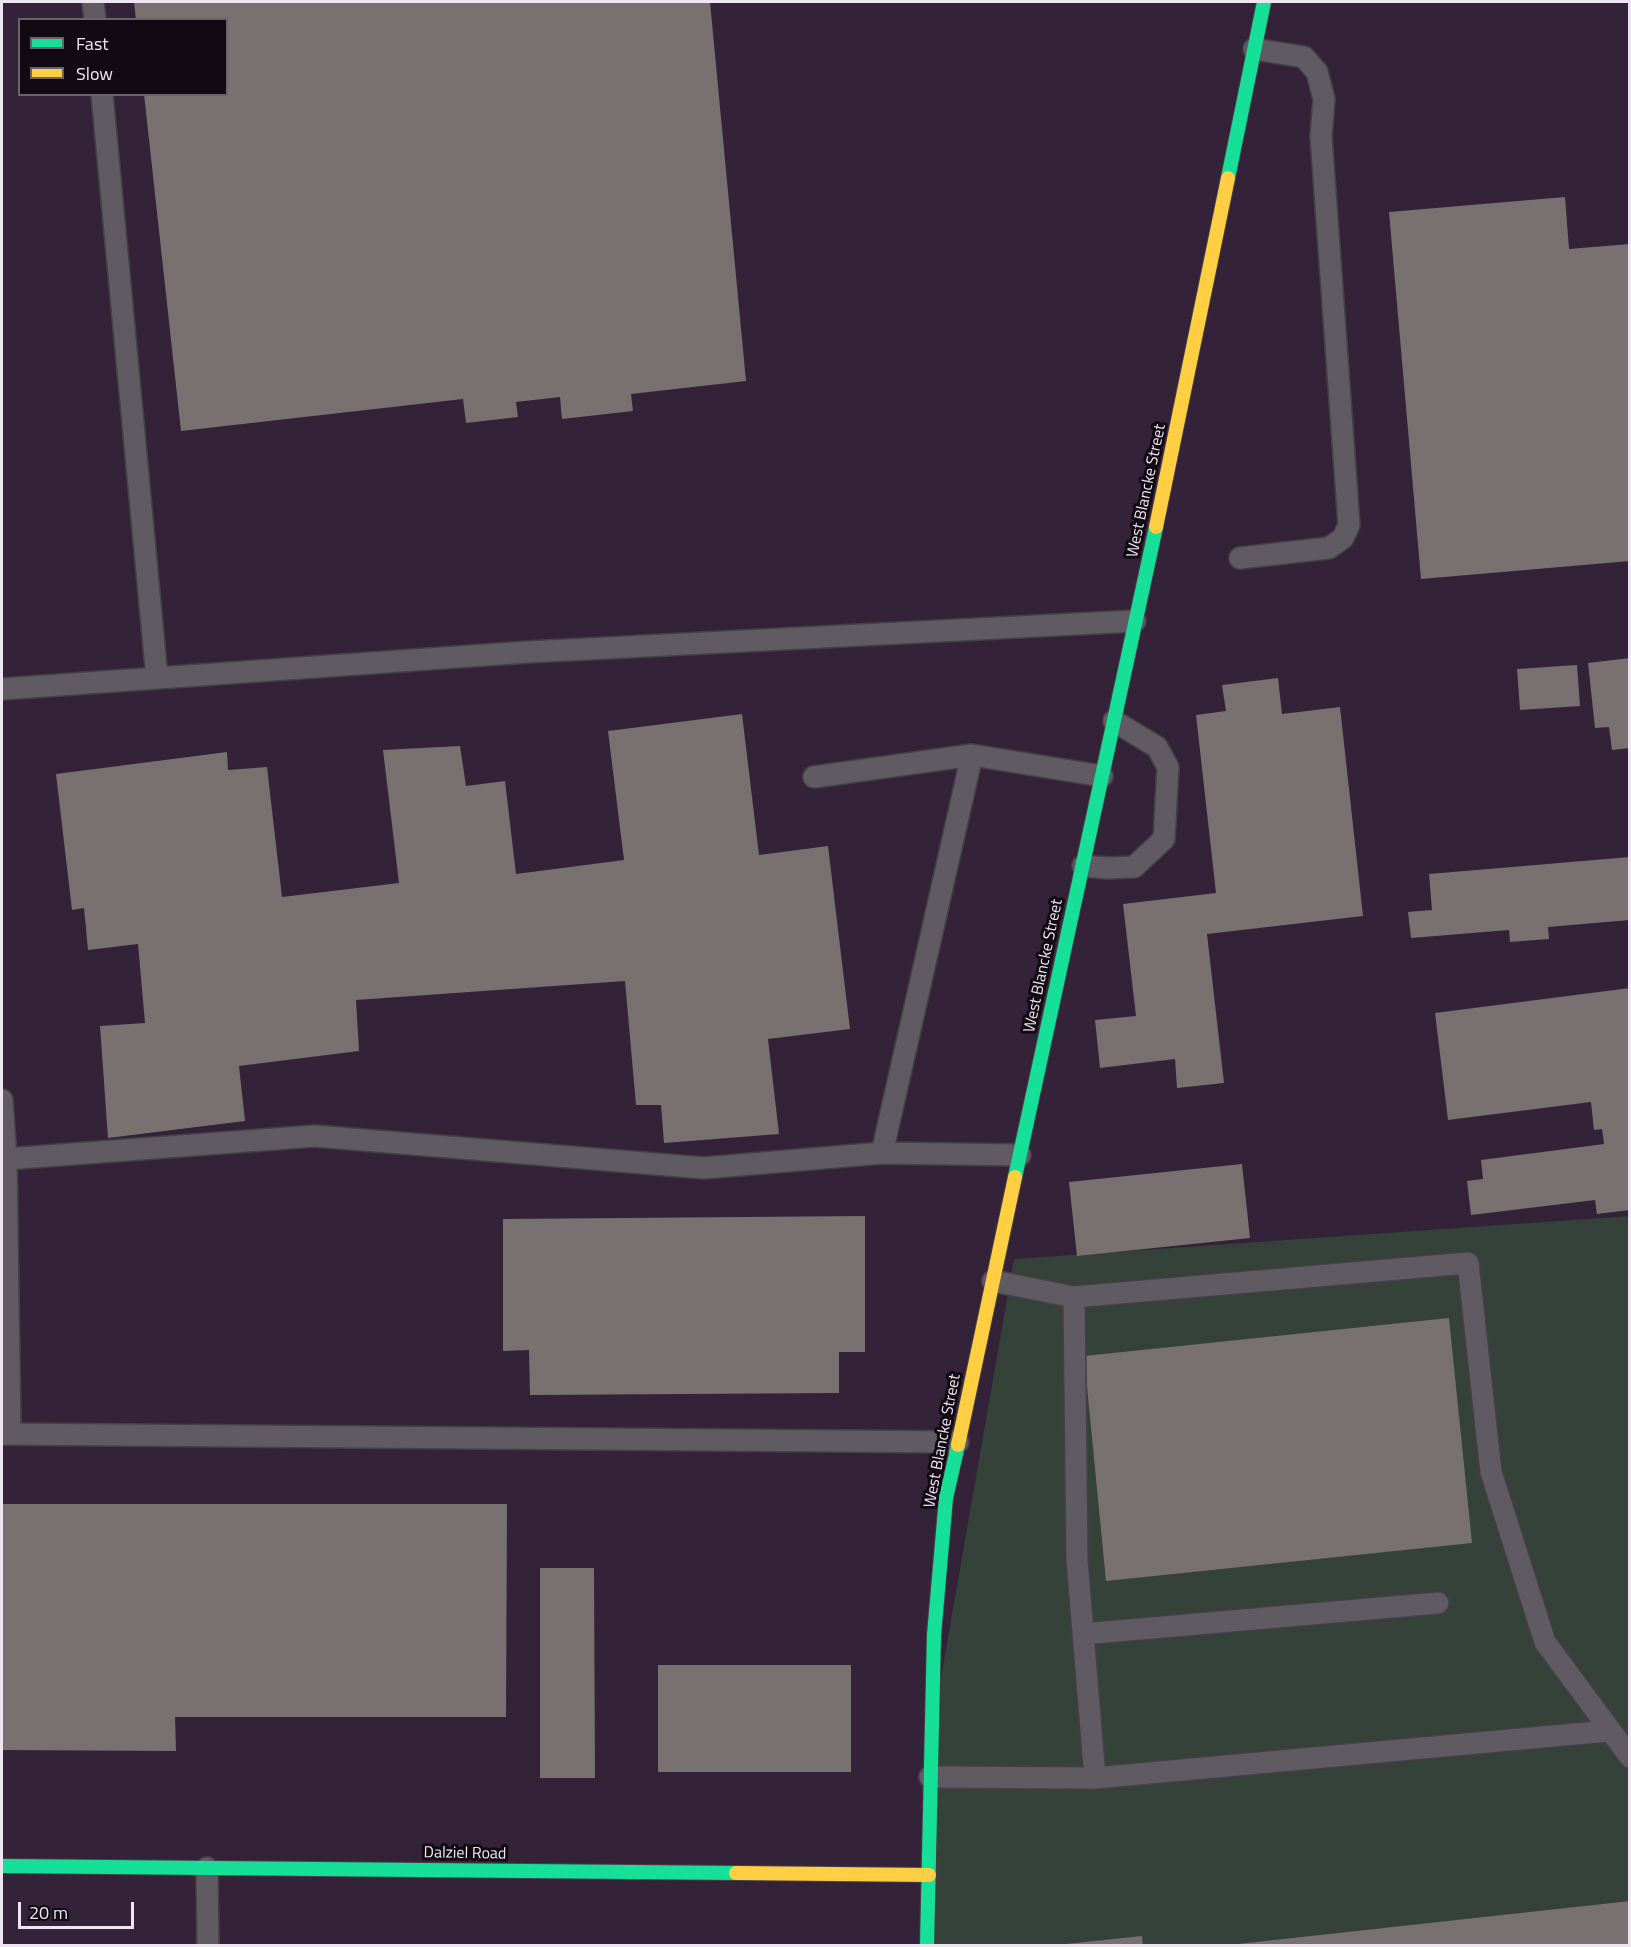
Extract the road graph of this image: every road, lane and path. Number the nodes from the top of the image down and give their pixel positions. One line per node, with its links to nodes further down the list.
1 (93, 2): 3 (lane)
2 (1264, 2): 4 (street, West Blancke Street)
3 (95, 18)
4 (1254, 49): 6 (lane); 7 (street, West Blancke Street)
5 (102, 96): 8 (lane)
6 (1240, 558)
7 (1136, 621): 8 (lane); 10 (street, West Blancke Street)
8 (157, 678): 9 (lane)
9 (2, 689)
10 (1114, 721): 12 (street, West Blancke Street); 14 (lane)
11 (972, 755): 12 (lane); 13 (lane); 16 (lane)
12 (1102, 776): 14 (street, West Blancke Street)
13 (814, 777)
14 (1083, 866): 17 (street, West Blancke Street)
15 (2, 1100): 18 (lane)
16 (882, 1153): 17 (lane); 18 (lane)
17 (1020, 1155): 19 (street, West Blancke Street)
18 (6, 1159): 21 (lane)
19 (993, 1281): 20 (lane); 22 (street, West Blancke Street)
20 (1074, 1297): 24 (lane); 25 (lane)
21 (6, 1434): 22 (lane)
22 (958, 1442): 27 (street, West Blancke Street)
23 (1438, 1603): 24 (lane)
24 (1083, 1634): 28 (lane)
25 (1608, 1731): 26 (lane); 28 (lane)
26 (1629, 1757)
27 (930, 1777): 28 (lane); 31 (street, West Blancke Street)
28 (1095, 1778)
29 (2, 1866): 30 (street, Dalziel Road)
30 (207, 1868): 31 (street, Dalziel Road); 32 (lane)
31 (928, 1875): 33 (street, West Blancke Street)
32 (208, 1946)
33 (927, 1946)

